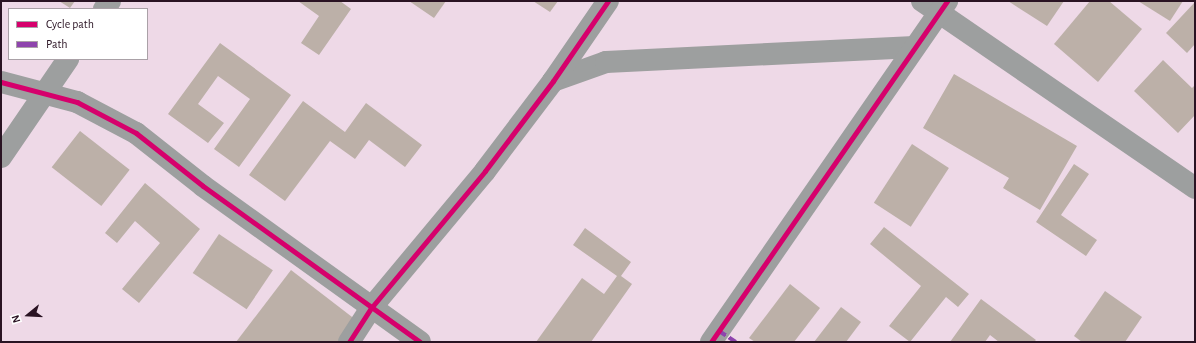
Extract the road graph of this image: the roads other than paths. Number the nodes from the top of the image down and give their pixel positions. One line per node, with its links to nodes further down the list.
1 (608, 1): 3 (street)
2 (936, 5): 4 (street); 11 (street)
3 (580, 40): 6 (street); 7 (street)
4 (915, 47): 6 (street); 15 (street)
5 (67, 60): 9 (street)
6 (606, 62): 7 (street)
7 (553, 81): 12 (street)
8 (1, 82): 9 (street)
9 (44, 92): 10 (street); 12 (street)
10 (1, 157)
11 (1195, 188)
12 (371, 308): 13 (street); 14 (street)
13 (349, 342)
14 (420, 342)
15 (711, 342)

